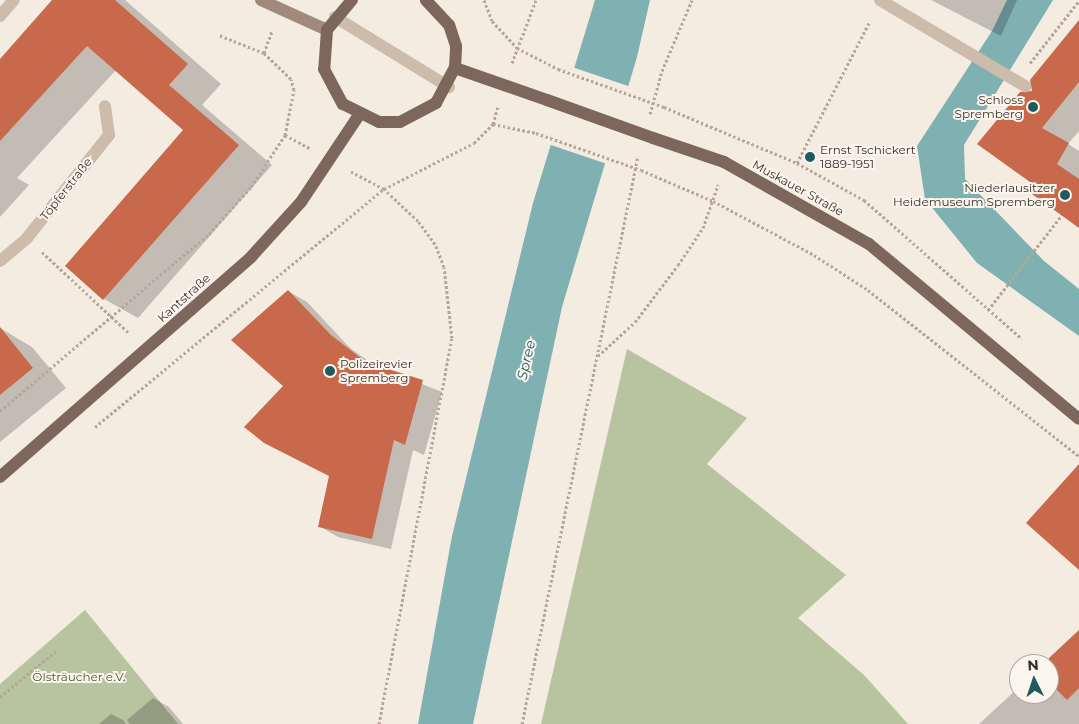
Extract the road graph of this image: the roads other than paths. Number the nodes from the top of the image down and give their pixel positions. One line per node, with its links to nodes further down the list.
1 (14, 0): 6 (street)
2 (261, 0): 8 (main road)
3 (352, 0): 7 (main road)
4 (426, 0): 9 (main road)
5 (880, 0): 10 (street)
6 (0, 16)
7 (335, 17): 8 (main road); 11 (street)
8 (327, 30): 13 (main road)
9 (456, 68): 11 (main road); 15 (main road, Muskauer Straße, bridge)
10 (1020, 84)
11 (449, 87): 13 (main road)
12 (105, 106): 14 (street, Töpferstraße)
13 (359, 115): 16 (main road, Kantstraße)
14 (0, 261)
15 (1079, 418)
16 (0, 477)

